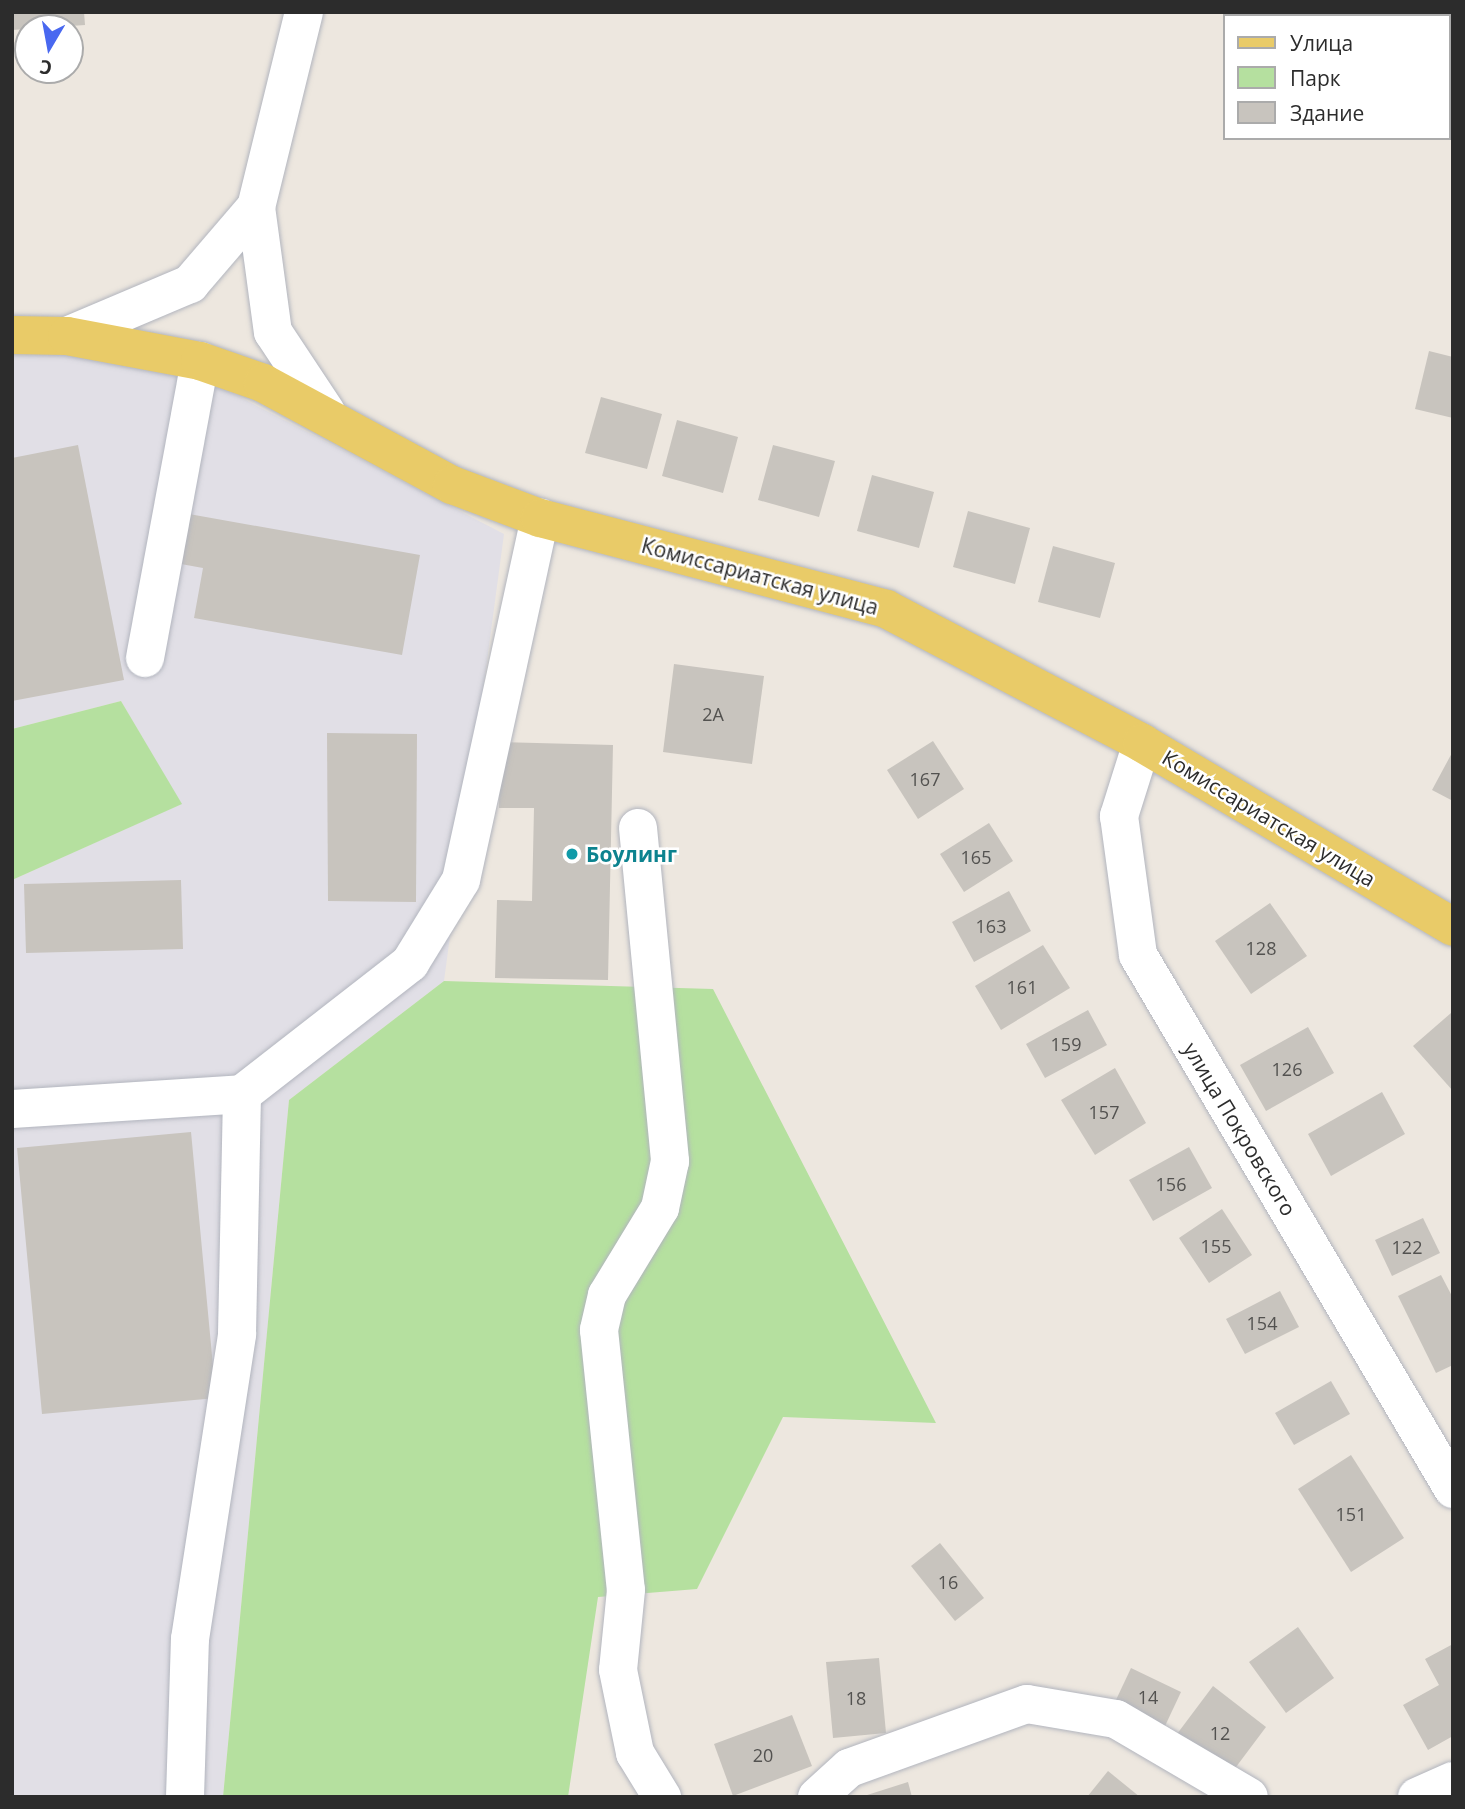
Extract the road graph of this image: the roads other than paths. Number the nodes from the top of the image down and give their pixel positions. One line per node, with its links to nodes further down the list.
1 (304, 12): 2 (street)
2 (256, 207): 4 (street, Комиссариатская улица); 6 (street)
3 (12, 335): 4 (main road, Комиссариатская улица)
4 (67, 336): 5 (main road, Комиссариатская улица)
5 (200, 361): 6 (main road, Комиссариатская улица); 8 (street)
6 (326, 412): 7 (main road, Комиссариатская улица)
7 (540, 518): 9 (main road, Комиссариатская улица); 12 (street)
8 (145, 658)
9 (1142, 743): 11 (main road, Комиссариатская улица); 14 (street, улица Покровского)
10 (638, 828): 17 (street)
11 (1453, 927)
12 (242, 1094): 13 (street); 16 (street)
13 (12, 1109)
14 (1453, 1489)
15 (1453, 1781): 20 (street)
16 (185, 1797)
17 (662, 1797)
18 (817, 1797): 19 (street)
19 (1249, 1797)
20 (1417, 1797)

